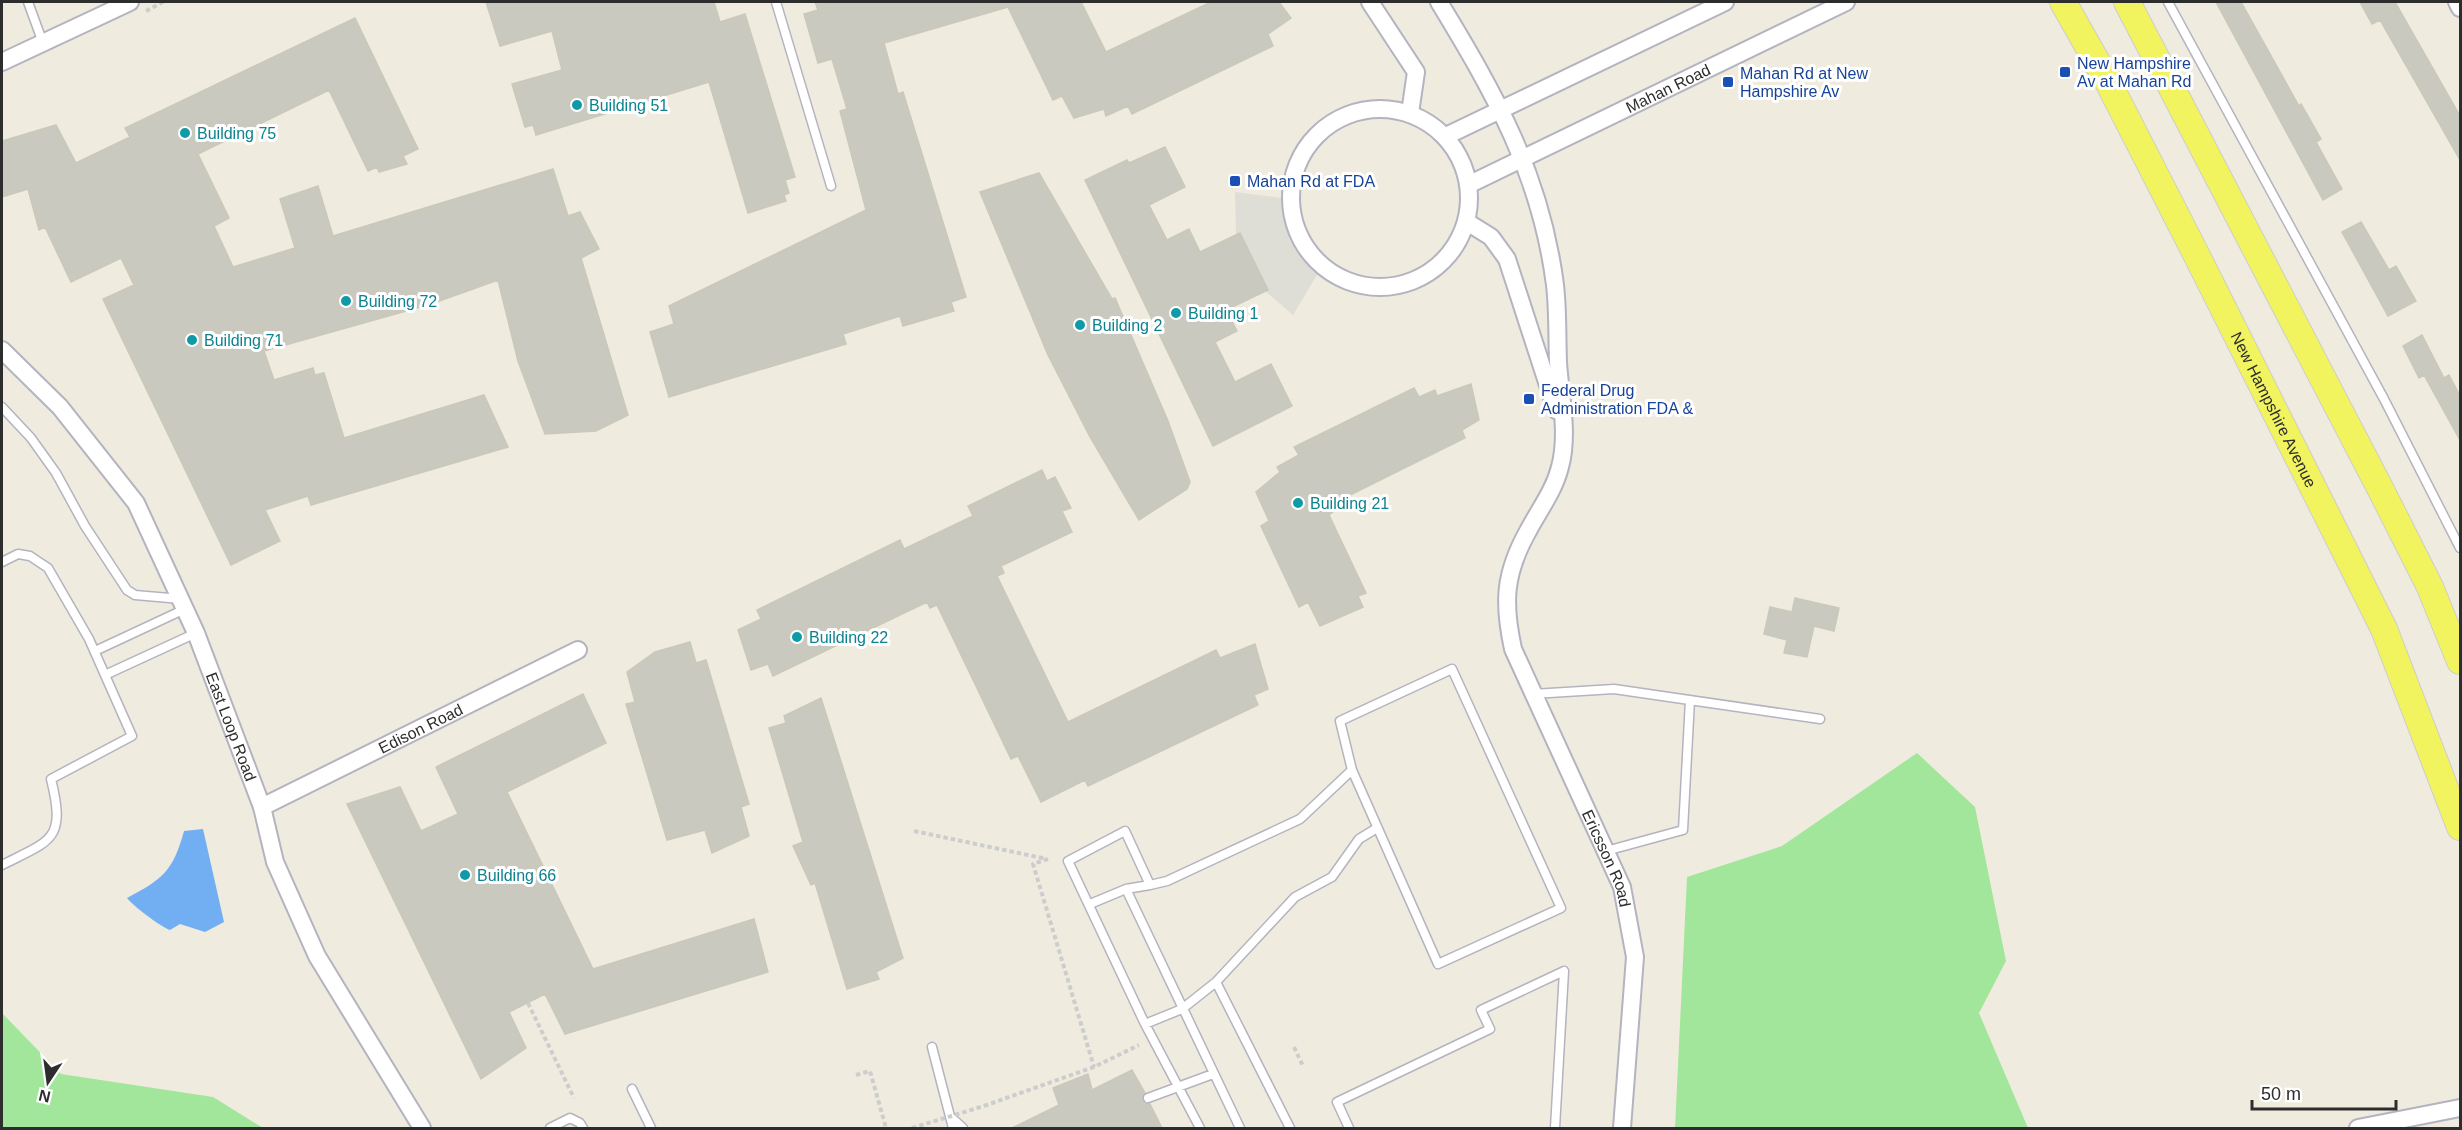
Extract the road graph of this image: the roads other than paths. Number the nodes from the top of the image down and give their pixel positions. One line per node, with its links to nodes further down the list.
1 (28, 2): 13 (lane)
2 (130, 2): 13 (street)
3 (777, 2): 20 (lane)
4 (1372, 2): 16 (street)
5 (1439, 2): 15 (street)
6 (1725, 2): 15 (street)
7 (1846, 2): 18 (street, Mahan Road)
8 (2063, 2): 38 (main road, New Hampshire Avenue)
9 (2127, 2): 31 (main road)
10 (2168, 2): 25 (lane)
11 (2457, 2): 12 (street)
12 (2460, 8)
13 (44, 43): 14 (street)
14 (2, 62)
15 (1502, 109): 17 (street); 18 (street)
16 (1410, 113): 17 (street); 21 (street)
17 (1446, 136): 19 (street)
18 (1524, 157): 19 (street, Mahan Road); 24 (street)
19 (1470, 184): 21 (street)
20 (831, 186)
21 (1467, 222): 24 (street)
22 (2, 350): 27 (street, East Loop Road)
23 (2, 408): 27 (lane)
24 (1563, 429): 33 (street, Ericsson Road)
25 (2460, 548)
26 (2, 562): 30 (lane)
27 (183, 604): 28 (street, East Loop Road); 30 (lane)
28 (195, 633): 32 (lane); 37 (street, East Loop Road)
29 (578, 650): 37 (street, Edison Road)
30 (94, 651): 32 (lane)
31 (2460, 661)
32 (105, 675): 41 (lane)
33 (1533, 694): 34 (lane); 40 (street, Ericsson Road)
34 (1690, 700): 35 (lane); 40 (lane)
35 (1820, 719)
36 (1352, 770): 39 (lane); 39 (lane); 42 (lane)
37 (262, 807): 55 (street, East Loop Road)
38 (2460, 827)
39 (1377, 828): 45 (lane)
40 (1606, 850): 65 (street, Ericsson Road)
41 (2, 865)
42 (1150, 885): 43 (lane); 44 (lane)
43 (1126, 890): 44 (lane); 46 (lane)
44 (1090, 904): 47 (lane)
45 (1216, 982): 46 (lane); 62 (lane)
46 (1182, 1009): 47 (lane); 49 (lane)
47 (1145, 1024): 50 (lane)
48 (932, 1047): 54 (lane)
49 (1213, 1074): 50 (lane); 61 (lane)
50 (1181, 1088): 52 (lane); 60 (lane)
51 (632, 1089): 58 (lane)
52 (1148, 1098)
53 (2460, 1108): 66 (street)
54 (953, 1124): 59 (lane)
55 (422, 1128)
56 (550, 1128): 57 (lane)
57 (583, 1128)
58 (651, 1128)
59 (963, 1128)
60 (1200, 1128)
61 (1240, 1128)
62 (1290, 1128)
63 (1349, 1128): 64 (lane)
64 (1555, 1128)
65 (1622, 1128)
66 (2358, 1128)

